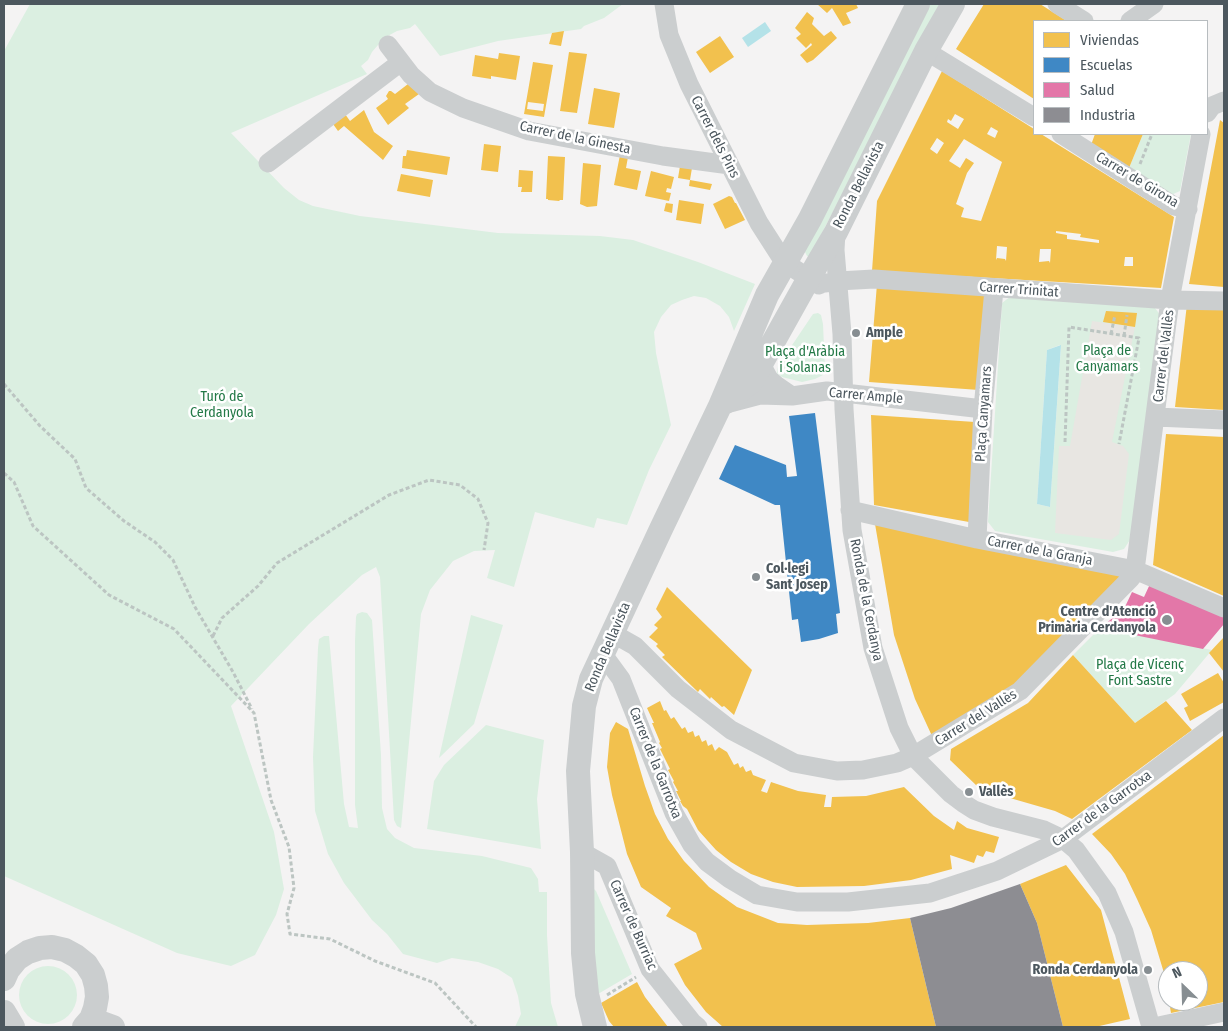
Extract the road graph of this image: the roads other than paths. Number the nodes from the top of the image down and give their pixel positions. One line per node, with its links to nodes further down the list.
1 (664, 4): 16 (street, Carrer dels Pins)
2 (918, 4): 19 (street, Ronda Bellavista)
3 (953, 4): 9 (street, Ronda Bellavista)
4 (1057, 4): 6 (street)
5 (1154, 4): 7 (street)
6 (1082, 20)
7 (1131, 20)
8 (388, 45): 10 (street, Carrer de la Ginesta)
9 (926, 51): 11 (street); 18 (street, Ronda Bellavista)
10 (401, 62): 15 (street); 16 (street, Carrer de la Ginesta)
11 (1033, 116)
12 (1064, 135): 14 (street, Carrer de Girona)
13 (1201, 135): 17 (street, Carrer del Vallès)
14 (1082, 140): 17 (street, Carrer de Girona)
15 (268, 163)
16 (730, 165): 19 (street, Carrer dels Pins)
17 (1188, 209): 23 (street, Carrer del Vallès)
18 (836, 232): 20 (street, Ronda Bellavista); 21 (street, Ronda de la Cerdanya)
19 (784, 262): 20 (street); 26 (street, Ronda Bellavista)
20 (812, 279): 21 (street, Carrer Trinitat); 25 (street); 27 (street, Ronda Bellavista)
21 (838, 281): 22 (street, Carrer Trinitat); 25 (street, Ronda de la Cerdanya)
22 (994, 289): 23 (street, Carrer Trinitat); 31 (street, Plaça Canyamars)
23 (1170, 300): 24 (street, Carrer Trinitat); 32 (street, Carrer del Vallès)
24 (1224, 301)
25 (840, 308): 28 (street, Ronda de la Cerdanya)
26 (761, 311): 27 (street, Ronda Bellavista); 30 (street, Ronda Bellavista)
27 (761, 364): 29 (street); 30 (street, Ronda Bellavista)
28 (844, 392): 29 (street, Carrer Ample); 31 (street, Carrer Ample); 34 (street, Ronda de la Cerdanya)
29 (792, 396): 30 (street, Carrer Ample)
30 (720, 406): 38 (street, Ronda Bellavista)
31 (983, 409): 35 (street, Plaça Canyamars)
32 (1156, 417): 33 (street); 36 (street, Carrer del Vallès)
33 (1224, 420)
34 (850, 510): 35 (street, Carrer de la Granja); 40 (street, Ronda de la Cerdanya)
35 (977, 539): 36 (street, Carrer de la Granja)
36 (1135, 570): 37 (street, Carrer de la Granja); 40 (street, Carrer del Vallès)
37 (1224, 608)
38 (607, 643): 40 (street, Carrer del Vallès); 41 (street, Carrer de la Garrotxa); 42 (street, Ronda Bellavista)
39 (1224, 718): 41 (street, Carrer de la Garrotxa)
40 (913, 756): 41 (street, Ronda de la Cerdanya)
41 (1063, 839): 52 (street, Ronda de la Cerdanya)
42 (582, 852): 50 (street, Ronda Bellavista); 51 (street, Carrer de Burriac)
43 (10, 960): 44 (street); 47 (street)
44 (4, 979)
45 (4, 1012): 48 (street)
46 (1224, 1012): 52 (street)
47 (88, 1023): 49 (street)
48 (13, 1027)
49 (113, 1027)
50 (595, 1027)
51 (698, 1027)
52 (1152, 1027)

